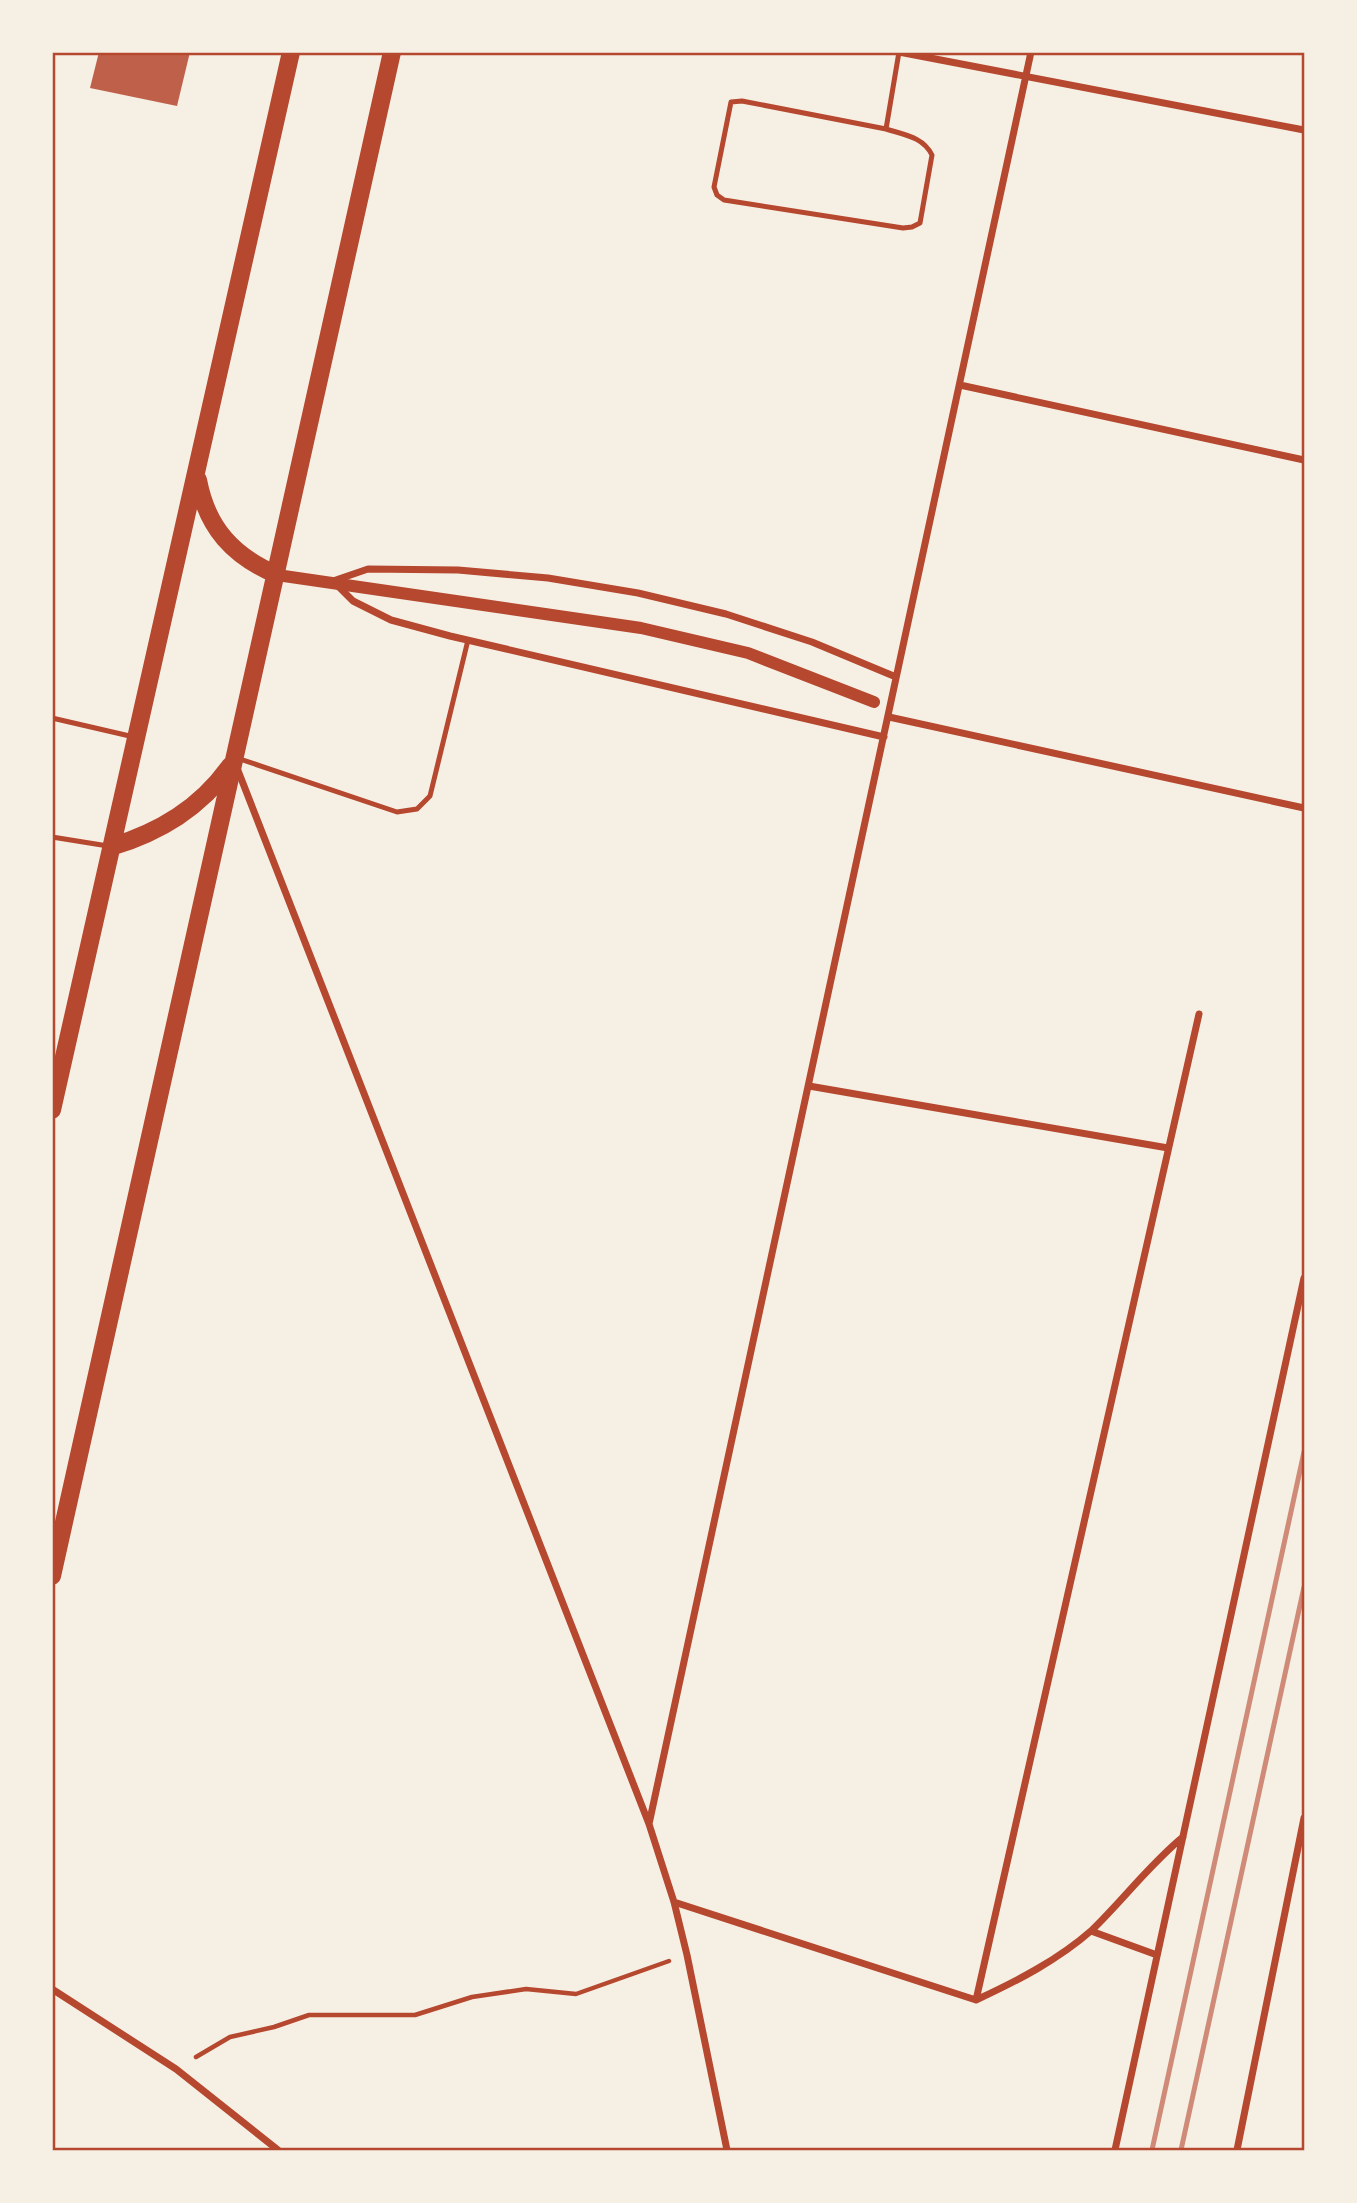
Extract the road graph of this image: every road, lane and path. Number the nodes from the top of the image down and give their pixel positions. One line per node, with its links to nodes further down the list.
1 (290, 52): 12 (main road)
2 (377, 52): 7 (main road)
3 (392, 52): 7 (main road)
4 (899, 52): 6 (street); 8 (lane)
5 (1031, 52): 6 (street)
6 (1026, 76): 9 (street); 10 (street)
7 (384, 84): 13 (main road)
8 (886, 129): 8 (lane)
9 (1304, 130)
10 (960, 385): 11 (street); 16 (street)
11 (1304, 460)
12 (197, 473): 13 (main road); 21 (main road)
13 (277, 575): 14 (street); 22 (main road)
14 (333, 582): 15 (street); 16 (street); 17 (street)
15 (468, 640): 20 (street); 22 (lane)
16 (896, 677): 18 (street)
17 (874, 702)
18 (889, 717): 20 (street); 23 (street)
19 (52, 718): 21 (lane)
20 (884, 737): 27 (street)
21 (137, 738): 25 (main road)
22 (234, 758): 25 (main road); 31 (main road); 33 (street)
23 (1304, 807)
24 (52, 837): 25 (lane)
25 (111, 847): 28 (main road)
26 (1199, 1014): 29 (street)
27 (809, 1086): 29 (street); 33 (street)
28 (52, 1111)
29 (1168, 1148): 41 (street)
30 (1304, 1278): 35 (street)
31 (52, 1576)
32 (1304, 1818): 34 (street)
33 (649, 1824): 36 (street)
34 (1303, 1828): 46 (street)
35 (1183, 1837): 37 (street); 39 (street)
36 (674, 1902): 38 (street); 41 (street)
37 (1091, 1931): 39 (street); 41 (street)
38 (687, 1955): 42 (path); 44 (street)
39 (1157, 1955): 45 (street)
40 (52, 1989): 42 (street)
41 (976, 2000)
42 (176, 2069): 43 (street)
43 (278, 2151)
44 (727, 2151)
45 (1115, 2151)
46 (1237, 2151)

